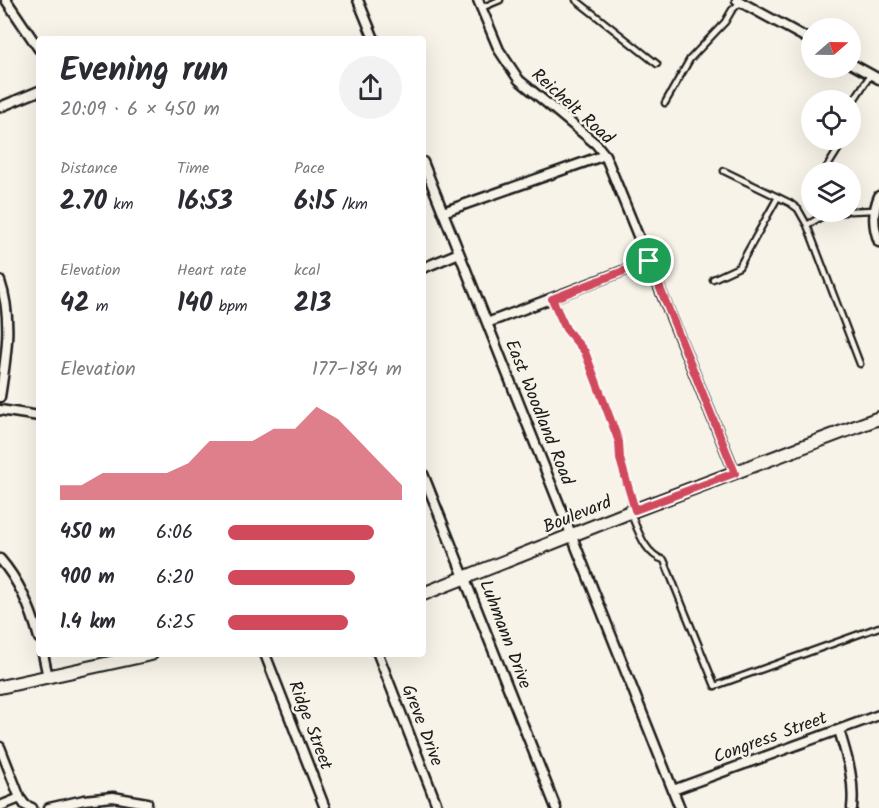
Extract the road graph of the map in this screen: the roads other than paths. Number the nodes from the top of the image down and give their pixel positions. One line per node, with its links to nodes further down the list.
1 (6, 0): 9 (street)
2 (358, 0): 8 (street)
3 (500, 0): 6 (lane)
4 (576, 0): 10 (lane)
5 (740, 1): 7 (street); 15 (lane)
6 (480, 4): 17 (street, Reichelt Road)
7 (801, 35)
8 (373, 36)
9 (36, 44)
10 (657, 64)
11 (861, 69): 12 (street)
12 (875, 77): 14 (lane)
13 (36, 92): 16 (street)
14 (861, 93)
15 (665, 103)
16 (0, 107)
17 (605, 155): 24 (street); 29 (street, Reichelt Road)
18 (426, 170): 24 (street, East Woodland Road)
19 (724, 171): 21 (lane)
20 (879, 196): 22 (street)
21 (778, 197): 26 (lane); 31 (lane)
22 (874, 210): 23 (lane); 27 (street)
23 (861, 211)
24 (443, 212): 28 (street, East Woodland Road)
25 (812, 222): 26 (lane)
26 (807, 225): 35 (lane)
27 (879, 242)
28 (459, 253): 30 (street); 34 (street, East Woodland Road)
29 (649, 261): 33 (street); 40 (street, Reichelt Road)
30 (426, 267)
31 (712, 279)
32 (0, 281): 36 (street)
33 (552, 299): 34 (street); 42 (lane)
34 (487, 323): 43 (street, East Woodland Road)
35 (860, 364)
36 (0, 397)
37 (0, 410): 38 (street)
38 (36, 416)
39 (879, 418): 40 (street, Boulevard)
40 (735, 473): 42 (street, Boulevard)
41 (426, 481): 45 (street, Luhmann Drive)
42 (632, 511): 43 (street, Boulevard); 47 (lane)
43 (572, 535): 45 (street, Boulevard); 58 (street, East Woodland Road)
44 (0, 559): 48 (street)
45 (465, 577): 46 (street, Boulevard); 66 (street, Luhmann Drive)
46 (426, 593)
47 (879, 627)
48 (36, 629)
49 (44, 657): 53 (street)
50 (138, 657): 53 (street)
51 (266, 657): 64 (street, Ridge Street)
52 (379, 657): 65 (street, Greve Drive)
53 (48, 677): 54 (street)
54 (0, 687)
55 (879, 715): 56 (street, Congress Street)
56 (839, 730): 58 (street, Congress Street); 68 (street)
57 (0, 747): 59 (street)
58 (673, 790): 67 (street, East Woodland Road)
59 (20, 798): 61 (street); 62 (street)
60 (147, 803): 63 (street)
61 (0, 807)
62 (32, 808)
63 (49, 808)
64 (325, 808)
65 (438, 808)
66 (556, 808)
67 (680, 808)
68 (852, 808)

